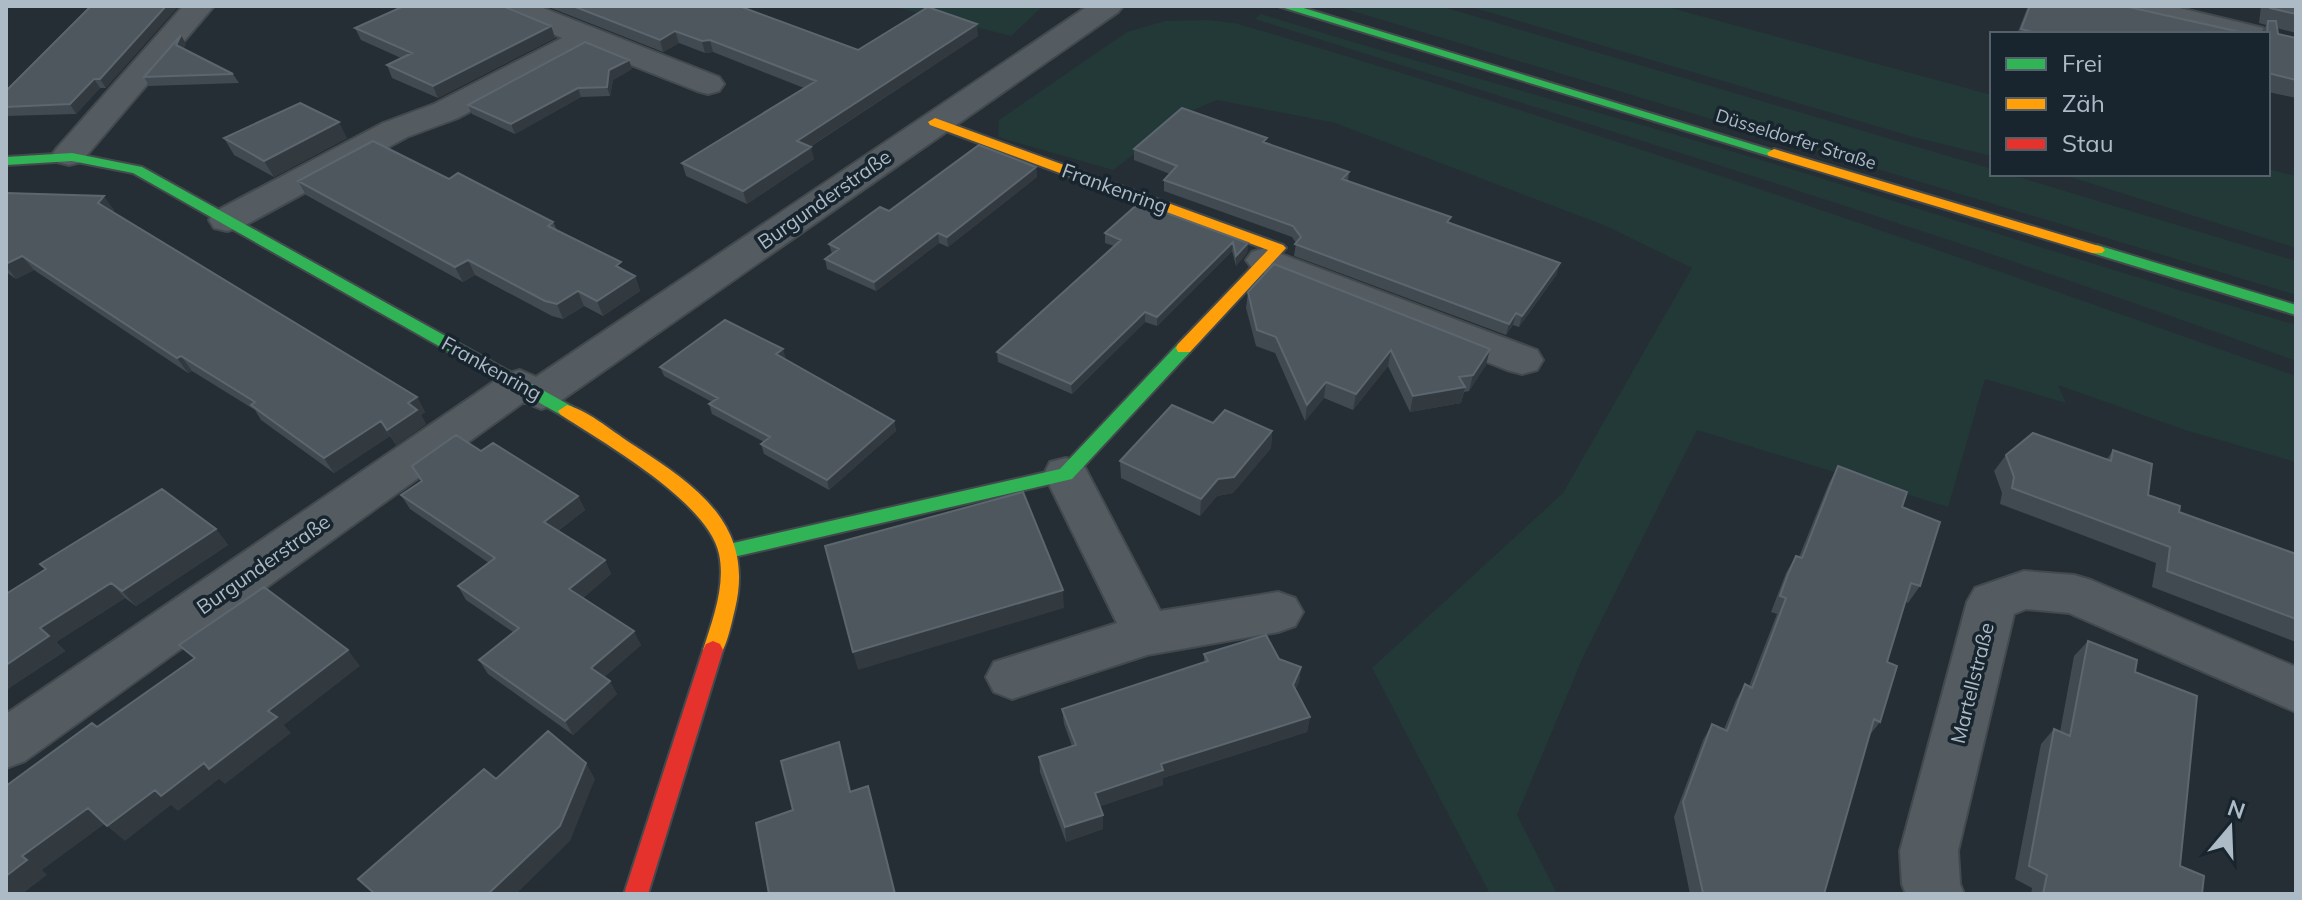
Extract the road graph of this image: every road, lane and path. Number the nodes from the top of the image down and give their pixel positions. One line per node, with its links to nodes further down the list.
1 (199, 6): 10 (street)
2 (493, 6): 7 (street)
3 (1108, 6): 9 (street, Burgunderstraße)
4 (1284, 6): 14 (street, Düsseldorfer Straße)
5 (2134, 6): 6 (street)
6 (2242, 32)
7 (586, 37): 8 (street); 12 (street)
8 (708, 84)
9 (935, 122): 13 (street, Frankenring); 16 (street, Burgunderstraße)
10 (69, 155): 11 (street, Frankenring); 12 (street, Frankenring)
11 (6, 161)
12 (227, 220): 16 (street, Frankenring)
13 (1265, 260): 15 (street); 17 (street)
14 (2296, 310)
15 (1522, 360)
16 (530, 389): 18 (street, Frankenring); 23 (street, Burgunderstraße)
17 (1066, 474): 18 (street); 20 (street)
18 (729, 551): 24 (street, Frankenring)
19 (1278, 612): 20 (street)
20 (1147, 634): 21 (street)
21 (1012, 677)
22 (2296, 690): 25 (street, Martellstraße)
23 (6, 744)
24 (636, 894)
25 (1935, 894)

